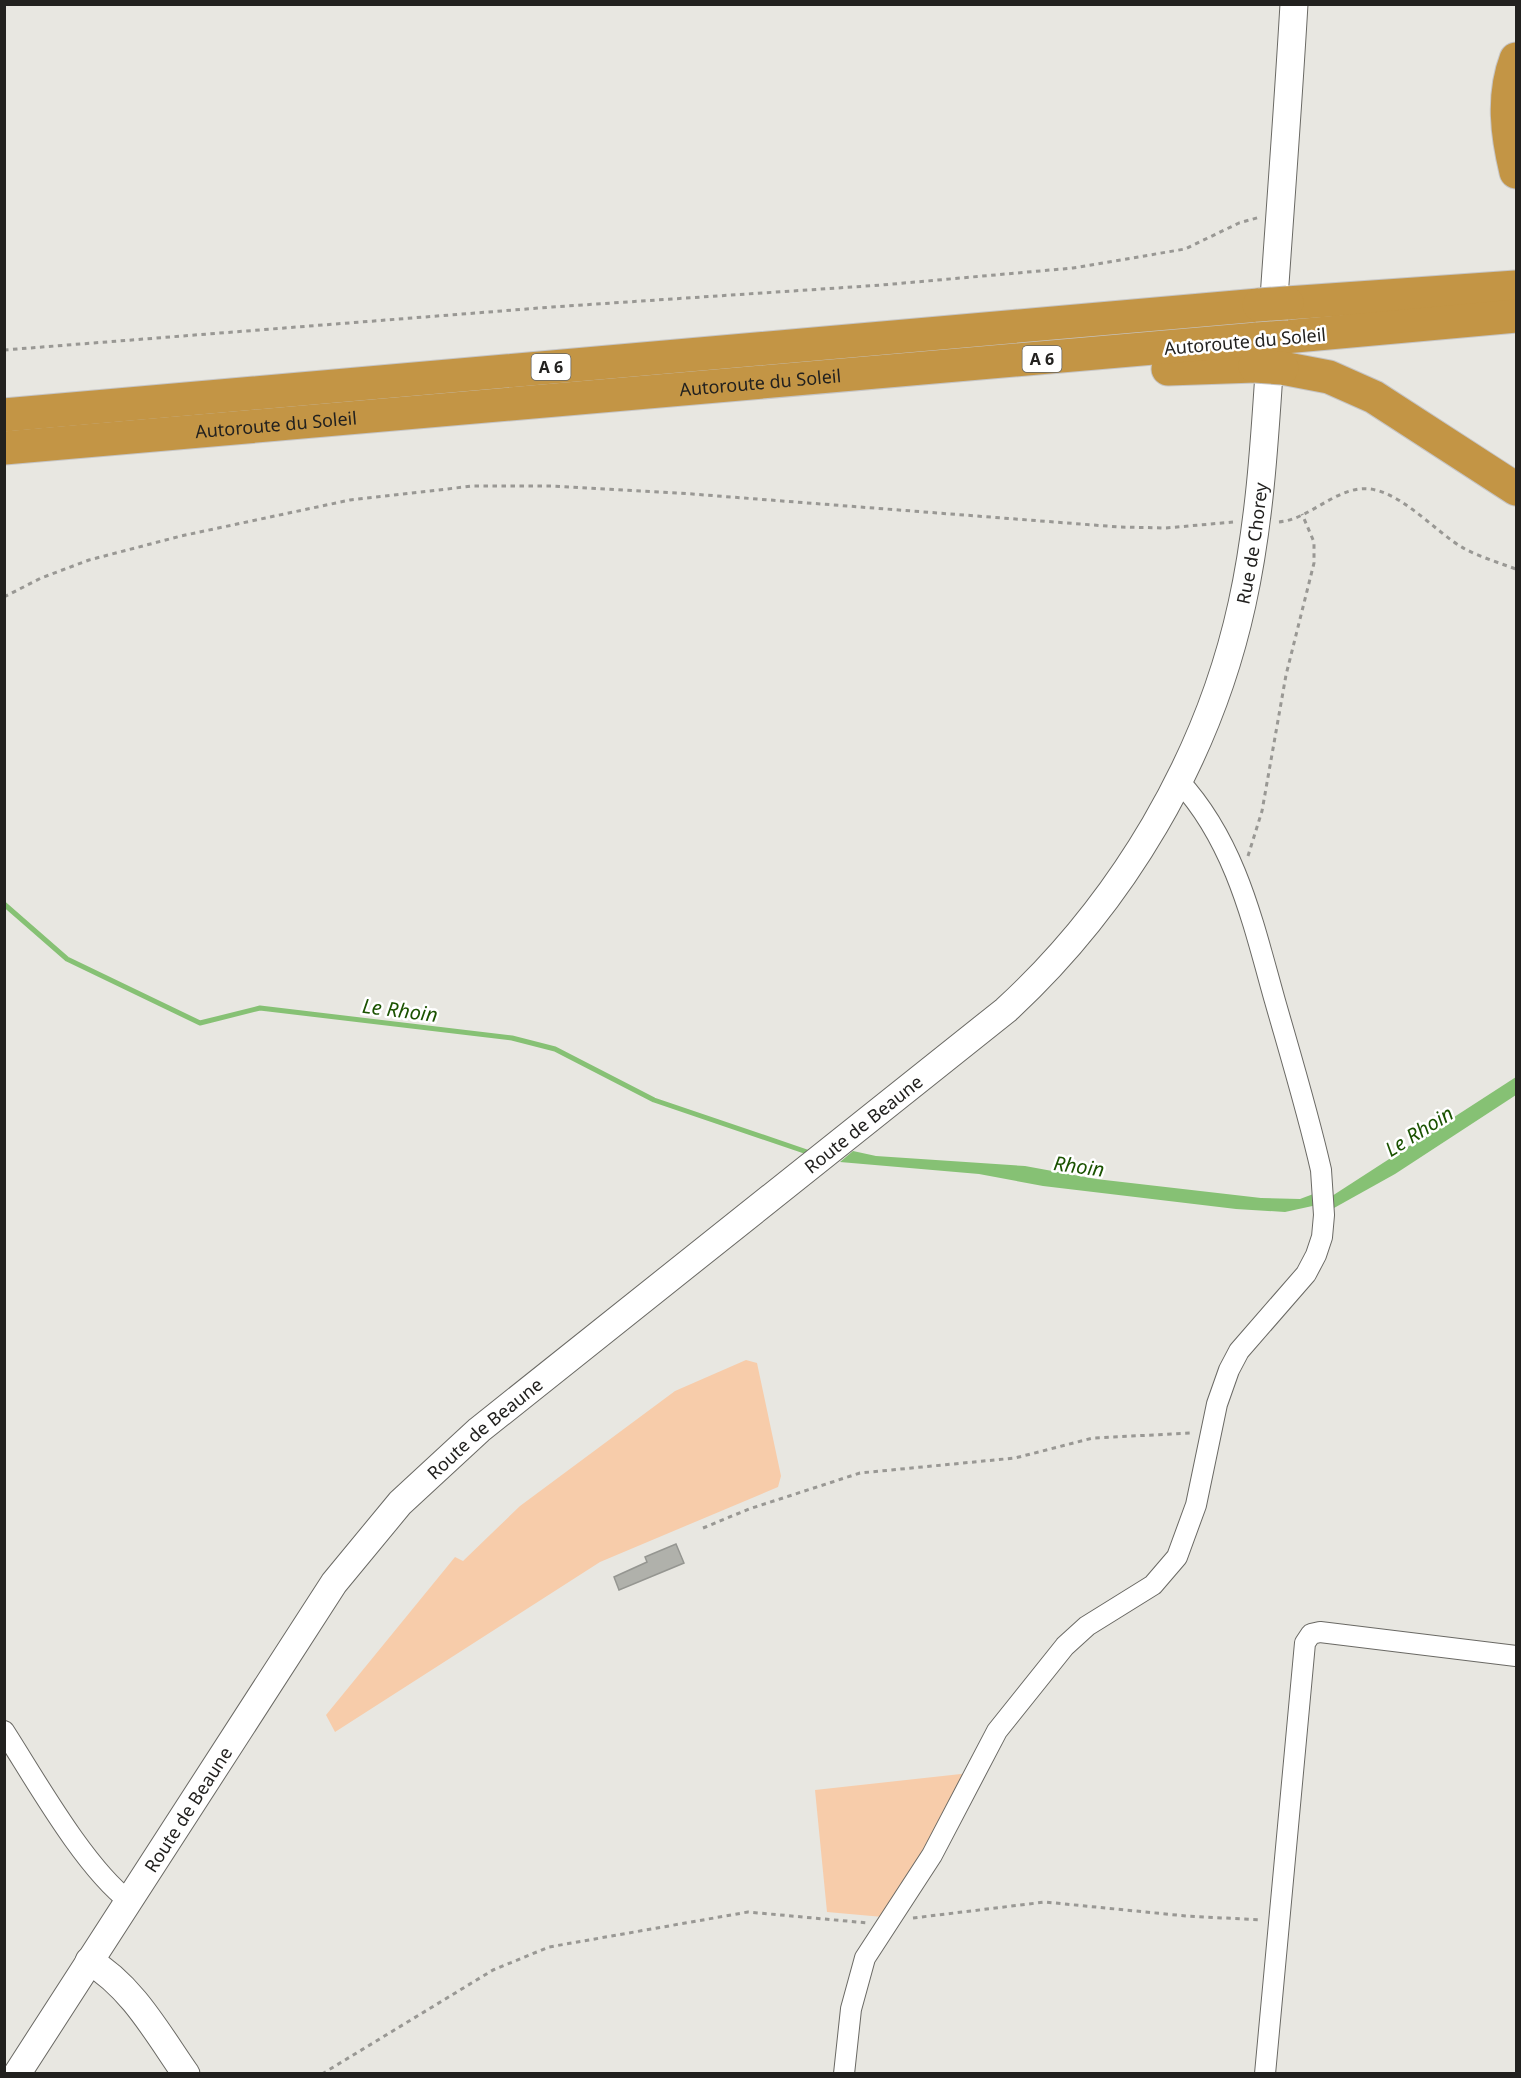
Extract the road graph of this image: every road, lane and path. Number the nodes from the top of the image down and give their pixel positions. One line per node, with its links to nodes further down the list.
1 (1294, 4): 4 (street, Rue de Chorey)
2 (1516, 59): 3 (highway)
3 (1516, 172)
4 (1279, 216): 9 (path); 15 (street, Rue de Chorey)
5 (1516, 269): 7 (highway)
6 (1516, 287): 7 (highway, Autoroute du Soleil / A 6)
7 (1390, 293): 11 (highway, Autoroute du Soleil / A 6)
8 (1516, 316): 10 (highway, Autoroute du Soleil / A 6)
9 (4, 350)
10 (1270, 353): 12 (highway, Autoroute du Soleil / A 6); 13 (highway)
11 (4, 415)
12 (4, 448)
13 (1516, 489)
14 (1302, 514): 15 (path); 16 (path); 19 (path)
15 (1257, 519): 17 (path); 18 (street, Rue de Chorey)
16 (1516, 569)
17 (4, 597)
18 (1179, 781): 19 (street); 20 (street, Rue de Chorey)
19 (1236, 872): 21 (street)
20 (1006, 1010): 25 (street, Route de Beaune)
21 (1211, 1432): 22 (path); 26 (street)
22 (703, 1528)
23 (1516, 1656): 27 (street)
24 (4, 1731): 25 (street)
25 (129, 1901): 28 (street, Route de Beaune)
26 (891, 1920): 27 (path); 31 (path); 32 (street)
27 (1278, 1920): 33 (street)
28 (89, 1961): 29 (street, Route de Beaune); 30 (street)
29 (17, 2073)
30 (186, 2073)
31 (322, 2073)
32 (844, 2073)
33 (1265, 2073)

